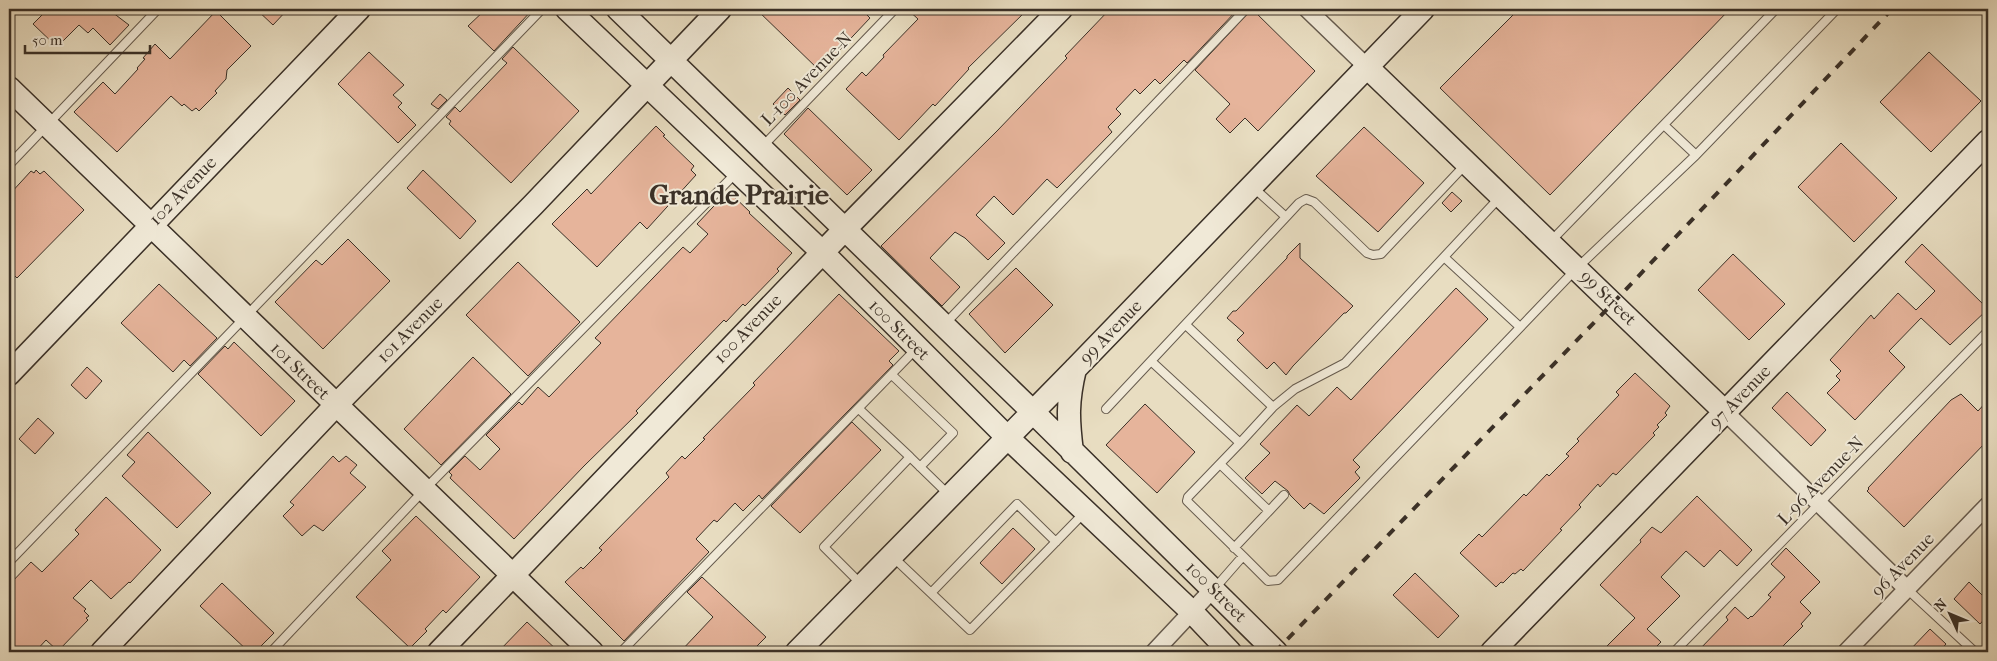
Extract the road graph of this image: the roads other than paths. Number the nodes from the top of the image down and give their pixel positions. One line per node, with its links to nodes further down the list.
1 (158, 9): 18 (lane)
2 (358, 9): 29 (main road, 102 Avenue)
3 (542, 9): 35 (lane)
4 (567, 9): 16 (main road, 100 Street)
5 (618, 9): 14 (main road, 100 Street)
6 (720, 9): 14 (main road, 101 Avenue)
7 (895, 9): 21 (lane, L-100 Avenue-N)
8 (1060, 9): 30 (main road, 100 Avenue)
9 (1246, 9): 36 (lane)
10 (1307, 9): 15 (street, 99 Street)
11 (1423, 9): 15 (main road, 99 Avenue)
12 (1776, 9): 19 (lane)
13 (1837, 9): 22 (lane)
14 (670, 60): 16 (main road, 101 Avenue); 21 (main road, 100 Street)
15 (1367, 67): 23 (main road, 99 Street); 26 (main road, 99 Avenue)
16 (647, 84): 25 (main road, 100 Street); 45 (main road, 101 Avenue)
17 (9, 88): 18 (main road, 101 Street)
18 (47, 125): 24 (lane); 29 (main road, 101 Street)
19 (1664, 125): 22 (lane); 31 (lane)
20 (1988, 141): 50 (main road, 97 Avenue)
21 (761, 148): 30 (main road, 100 Street)
22 (1696, 155): 34 (lane)
23 (1467, 163): 27 (main road, 99 Street); 28 (lane)
24 (9, 165)
25 (738, 172): 32 (main road, 100 Street); 57 (lane)
26 (1252, 186): 28 (lane); 42 (main road, 99 Avenue)
27 (1501, 196): 31 (main road, 99 Street); 33 (lane)
28 (1286, 217): 37 (lane)
29 (150, 226): 35 (main road, 101 Street); 43 (main road, 102 Avenue)
30 (844, 228): 32 (main road, 100 Avenue); 36 (main road, 100 Street)
31 (1550, 243): 34 (main road, 99 Street)
32 (822, 252): 40 (main road, 100 Street); 69 (main road, 100 Avenue)
33 (1444, 257): 38 (lane); 46 (lane)
34 (1577, 268): 38 (lane); 50 (main road, 99 Street)
35 (244, 317): 45 (main road, 101 Street); 68 (lane)
36 (944, 325): 49 (main road, 100 Street)
37 (1186, 325): 41 (lane); 46 (lane)
38 (1520, 327): 67 (lane)
39 (1988, 331): 60 (lane, L-96 Avenue-N)
40 (918, 348): 44 (lane); 51 (main road, 100 Street)
41 (1151, 361): 48 (lane); 52 (lane)
42 (1076, 368): 49 (main road, 99 Avenue); 53 (main road)
43 (9, 374)
44 (892, 375): 47 (lane); 56 (lane)
45 (336, 405): 57 (main road, 101 Street); 75 (main road, 101 Avenue)
46 (1273, 406): 52 (lane)
47 (859, 409): 54 (lane); 79 (lane)
48 (1106, 409)
49 (1033, 412): 51 (main road, 99 Avenue); 53 (main road, 100 Street)
50 (1725, 412): 60 (street, 99 Street); 84 (main road, 97 Avenue)
51 (1008, 438): 58 (main road, 99 Avenue); 62 (main road, 100 Street)
52 (1240, 443): 55 (lane)
53 (1072, 452): 71 (main road, 100 Street)
54 (910, 457): 56 (lane); 70 (lane)
55 (1220, 464): 63 (lane); 65 (lane)
56 (920, 466): 58 (lane)
57 (425, 489): 69 (main road, 101 Street); 76 (lane)
58 (951, 496): 66 (main road, 99 Avenue)
59 (1284, 496): 63 (lane)
60 (1820, 504): 72 (street, 99 Street); 85 (lane, L-96 Avenue-N)
61 (1988, 505): 72 (street, 96 Avenue)
62 (1086, 511): 64 (lane); 74 (main road, 100 Street)
63 (1269, 511): 65 (lane)
64 (1056, 542): 73 (lane); 73 (lane)
65 (1234, 548): 67 (lane)
66 (892, 556): 70 (main road, 99 Avenue); 73 (lane)
67 (1242, 556): 71 (lane)
68 (9, 562)
69 (513, 574): 77 (main road, 100 Avenue); 78 (main road, 101 Street)
70 (863, 586): 80 (main road, 99 Avenue)
71 (1213, 589): 74 (street); 83 (main road, 100 Street)
72 (1907, 589): 86 (street, 96 Avenue); 87 (lane)
73 (931, 593)
74 (1192, 612): 81 (street); 82 (main road, 100 Street)
75 (102, 652)
76 (271, 652)
77 (439, 652)
78 (592, 652)
79 (622, 652)
80 (797, 652)
81 (1154, 652)
82 (1230, 652)
83 (1276, 652)
84 (1492, 652)
85 (1674, 652)
86 (1846, 652)
87 (1975, 652)

